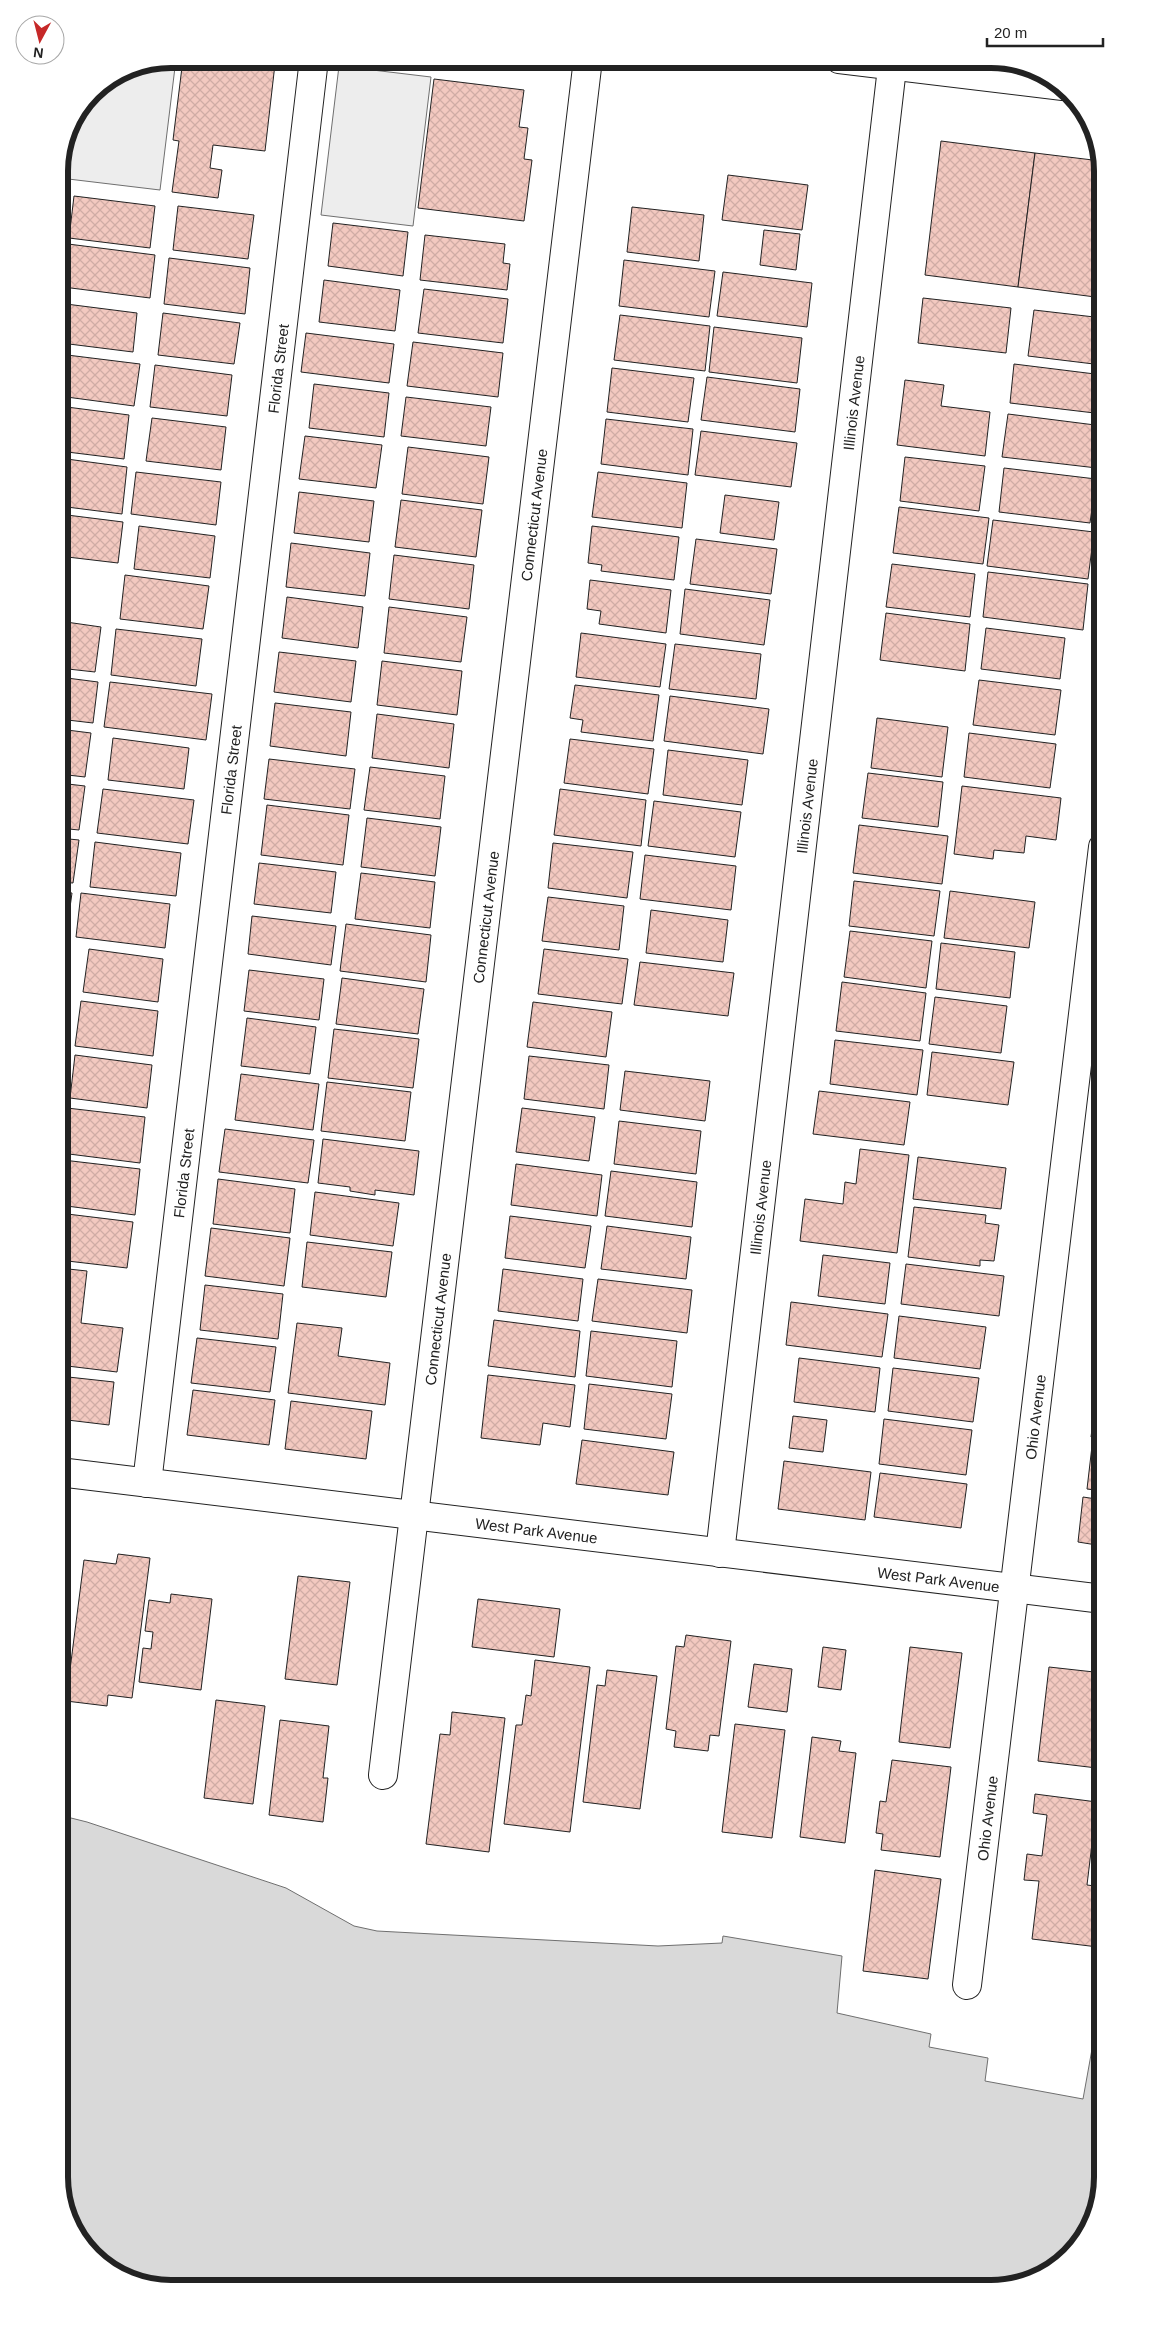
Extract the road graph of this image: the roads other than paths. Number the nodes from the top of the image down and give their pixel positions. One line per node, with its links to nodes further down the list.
1 (313, 68): 8 (main road, Florida Street)
2 (587, 68): 9 (main road, Connecticut Avenue)
3 (891, 68): 10 (main road, Illinois Avenue)
4 (935, 68): 5 (main road)
5 (1047, 84)
6 (1094, 923): 11 (main road, Ohio Avenue)
7 (68, 1473): 8 (main road, West Park Avenue)
8 (147, 1483): 9 (main road, West Park Avenue)
9 (414, 1516): 10 (main road, West Park Avenue); 13 (main road, Connecticut Avenue)
10 (720, 1553): 11 (main road, West Park Avenue)
11 (1015, 1588): 12 (main road, West Park Avenue); 14 (main road, Ohio Avenue)
12 (1094, 1598)
13 (383, 1775)
14 (968, 1985)

